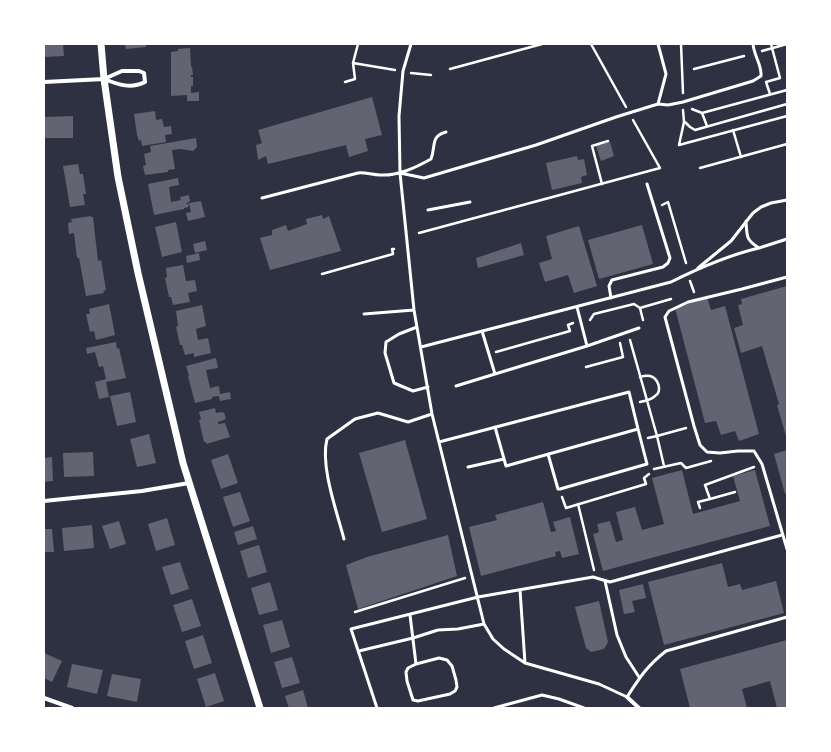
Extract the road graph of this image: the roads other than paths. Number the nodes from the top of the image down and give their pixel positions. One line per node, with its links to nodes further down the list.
1 (101, 44): 5 (street)
2 (411, 44): 9 (lane)
3 (658, 44): 7 (lane)
4 (753, 44): 7 (lane)
5 (104, 79): 5 (street); 6 (street); 39 (street)
6 (44, 82)
7 (658, 104): 9 (lane)
8 (446, 132): 9 (lane)
9 (400, 173): 11 (lane); 22 (lane)
10 (647, 184): 20 (lane)
11 (262, 198)
12 (787, 200): 15 (lane)
13 (470, 202): 14 (lane)
14 (428, 210)
15 (746, 221): 17 (lane); 18 (lane)
16 (787, 239): 17 (lane)
17 (759, 248): 18 (lane)
18 (695, 271): 20 (lane)
19 (787, 277): 41 (lane)
20 (611, 298): 21 (lane)
21 (577, 307): 26 (lane); 27 (lane)
22 (414, 310): 23 (lane); 24 (lane)
23 (364, 314)
24 (417, 327): 28 (lane); 31 (lane)
25 (640, 328): 27 (lane)
26 (482, 331): 28 (lane); 29 (lane)
27 (587, 346): 29 (lane)
28 (421, 347): 31 (lane)
29 (495, 374): 30 (lane)
30 (456, 386)
31 (428, 387): 32 (lane)
32 (432, 414): 35 (lane); 42 (lane)
33 (495, 427): 34 (lane); 35 (lane); 37 (lane)
34 (638, 429): 36 (lane); 36 (lane)
35 (439, 442): 46 (lane)
36 (548, 454): 37 (lane)
37 (504, 459): 38 (lane)
38 (468, 467)
39 (189, 483): 40 (street); 58 (street)
40 (44, 501)
41 (782, 535): 43 (lane); 44 (lane)
42 (344, 540)
43 (787, 549)
44 (605, 581): 45 (lane); 54 (lane)
45 (520, 590): 46 (lane); 52 (lane)
46 (478, 597): 47 (lane); 49 (lane)
47 (410, 615): 50 (lane); 51 (lane)
48 (787, 617): 54 (lane)
49 (484, 624): 50 (lane); 52 (lane)
50 (413, 638): 51 (lane); 53 (lane)
51 (359, 651): 59 (lane)
52 (526, 663): 55 (lane)
53 (416, 664): 53 (lane)
54 (640, 677): 55 (lane)
55 (627, 697): 62 (street)
56 (44, 698): 57 (street)
57 (72, 708)
58 (260, 708)
59 (378, 708)
60 (494, 708): 61 (lane)
61 (584, 708)
62 (639, 708)

